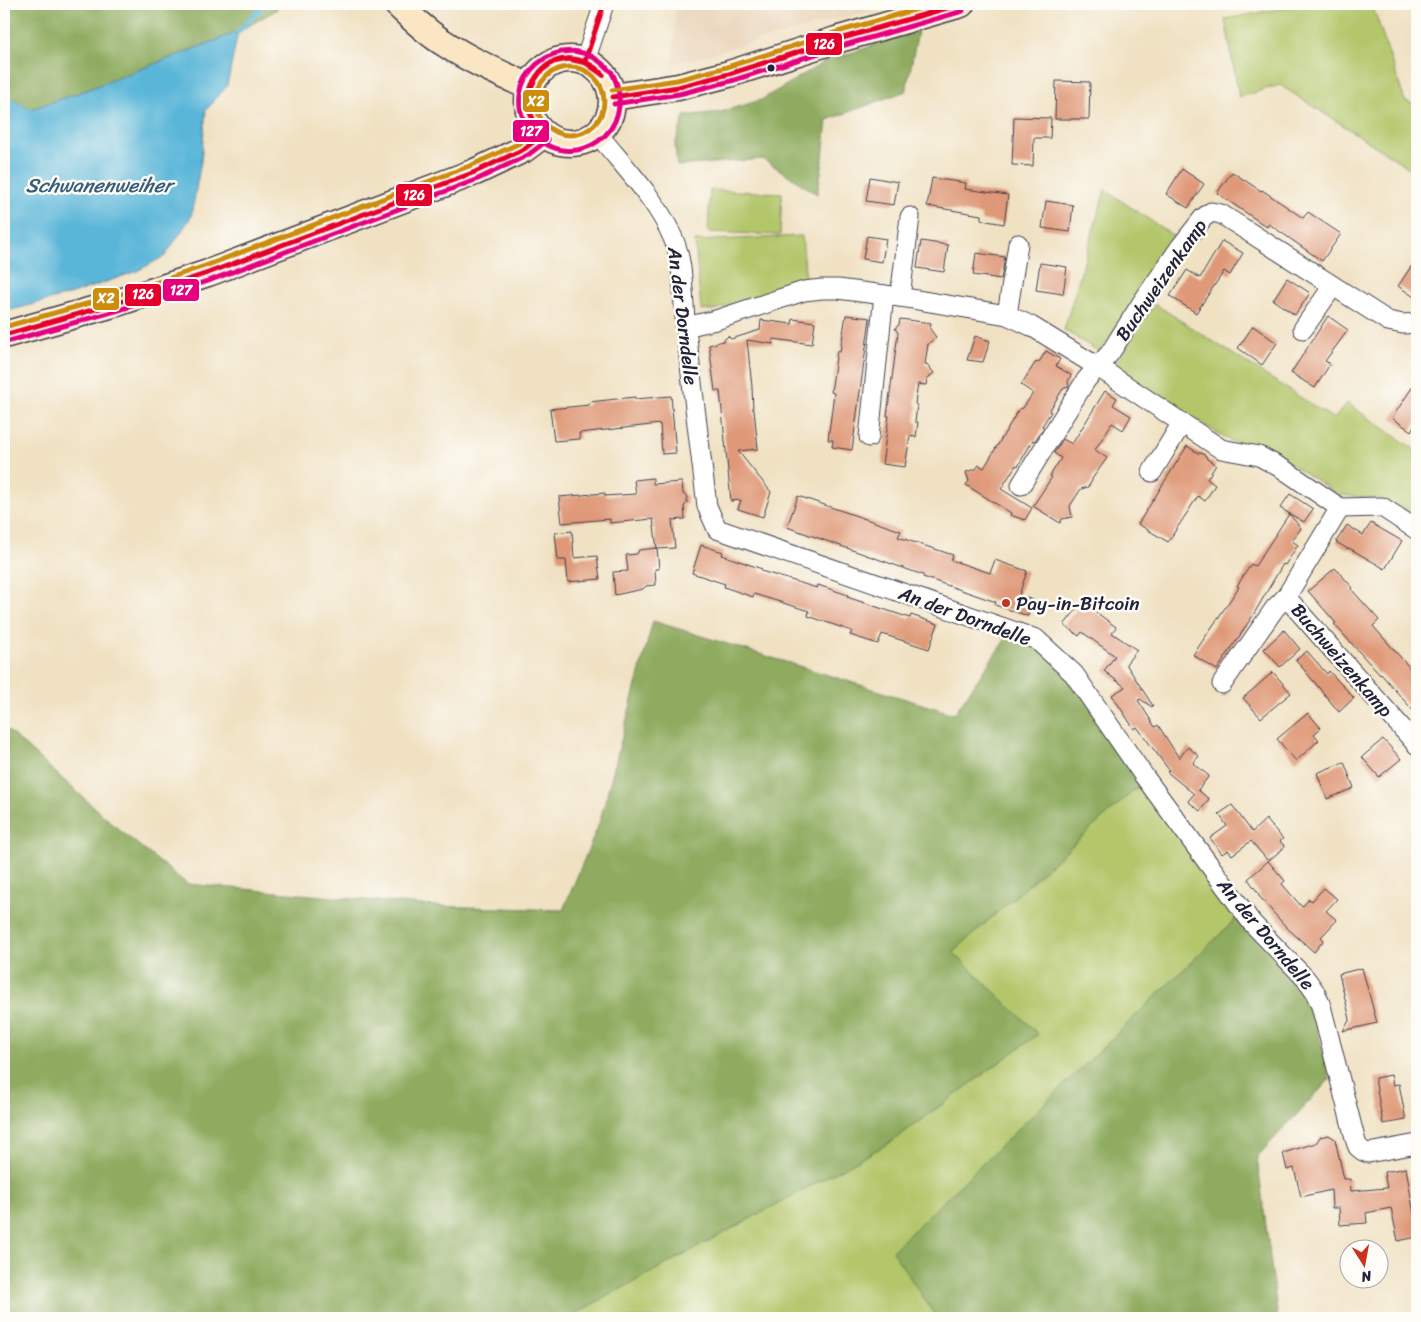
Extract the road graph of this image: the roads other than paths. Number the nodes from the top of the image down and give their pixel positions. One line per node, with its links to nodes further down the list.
1 (397, 4): 5 (street)
2 (604, 4): 4 (street)
3 (961, 4): 6 (street)
4 (585, 61): 5 (street); 6 (street)
5 (530, 87): 8 (street)
6 (613, 97): 7 (street)
7 (597, 133): 8 (street); 15 (street, An der Dorndelle)
8 (544, 134): 17 (street)
9 (910, 217): 12 (street)
10 (1018, 244): 13 (street)
11 (1333, 286): 14 (street, Buchweizenkamp); 16 (street); 18 (street, Buchweizenkamp)
12 (892, 296): 13 (street); 15 (street); 20 (street)
13 (1007, 315): 18 (street)
14 (1417, 323)
15 (686, 327): 28 (street, An der Dorndelle)
16 (1303, 329)
17 (4, 335)
18 (1098, 367): 19 (street); 22 (street, Buchweizenkamp)
19 (1182, 423): 21 (street); 23 (street)
20 (869, 437)
21 (1152, 472)
22 (1021, 485)
23 (1340, 508): 24 (street); 25 (street, Buchweizenkamp)
24 (1417, 530)
25 (1286, 597): 26 (street, Buchweizenkamp); 27 (street, Buchweizenkamp)
26 (1222, 684)
27 (1417, 745)
28 (1417, 1144)

